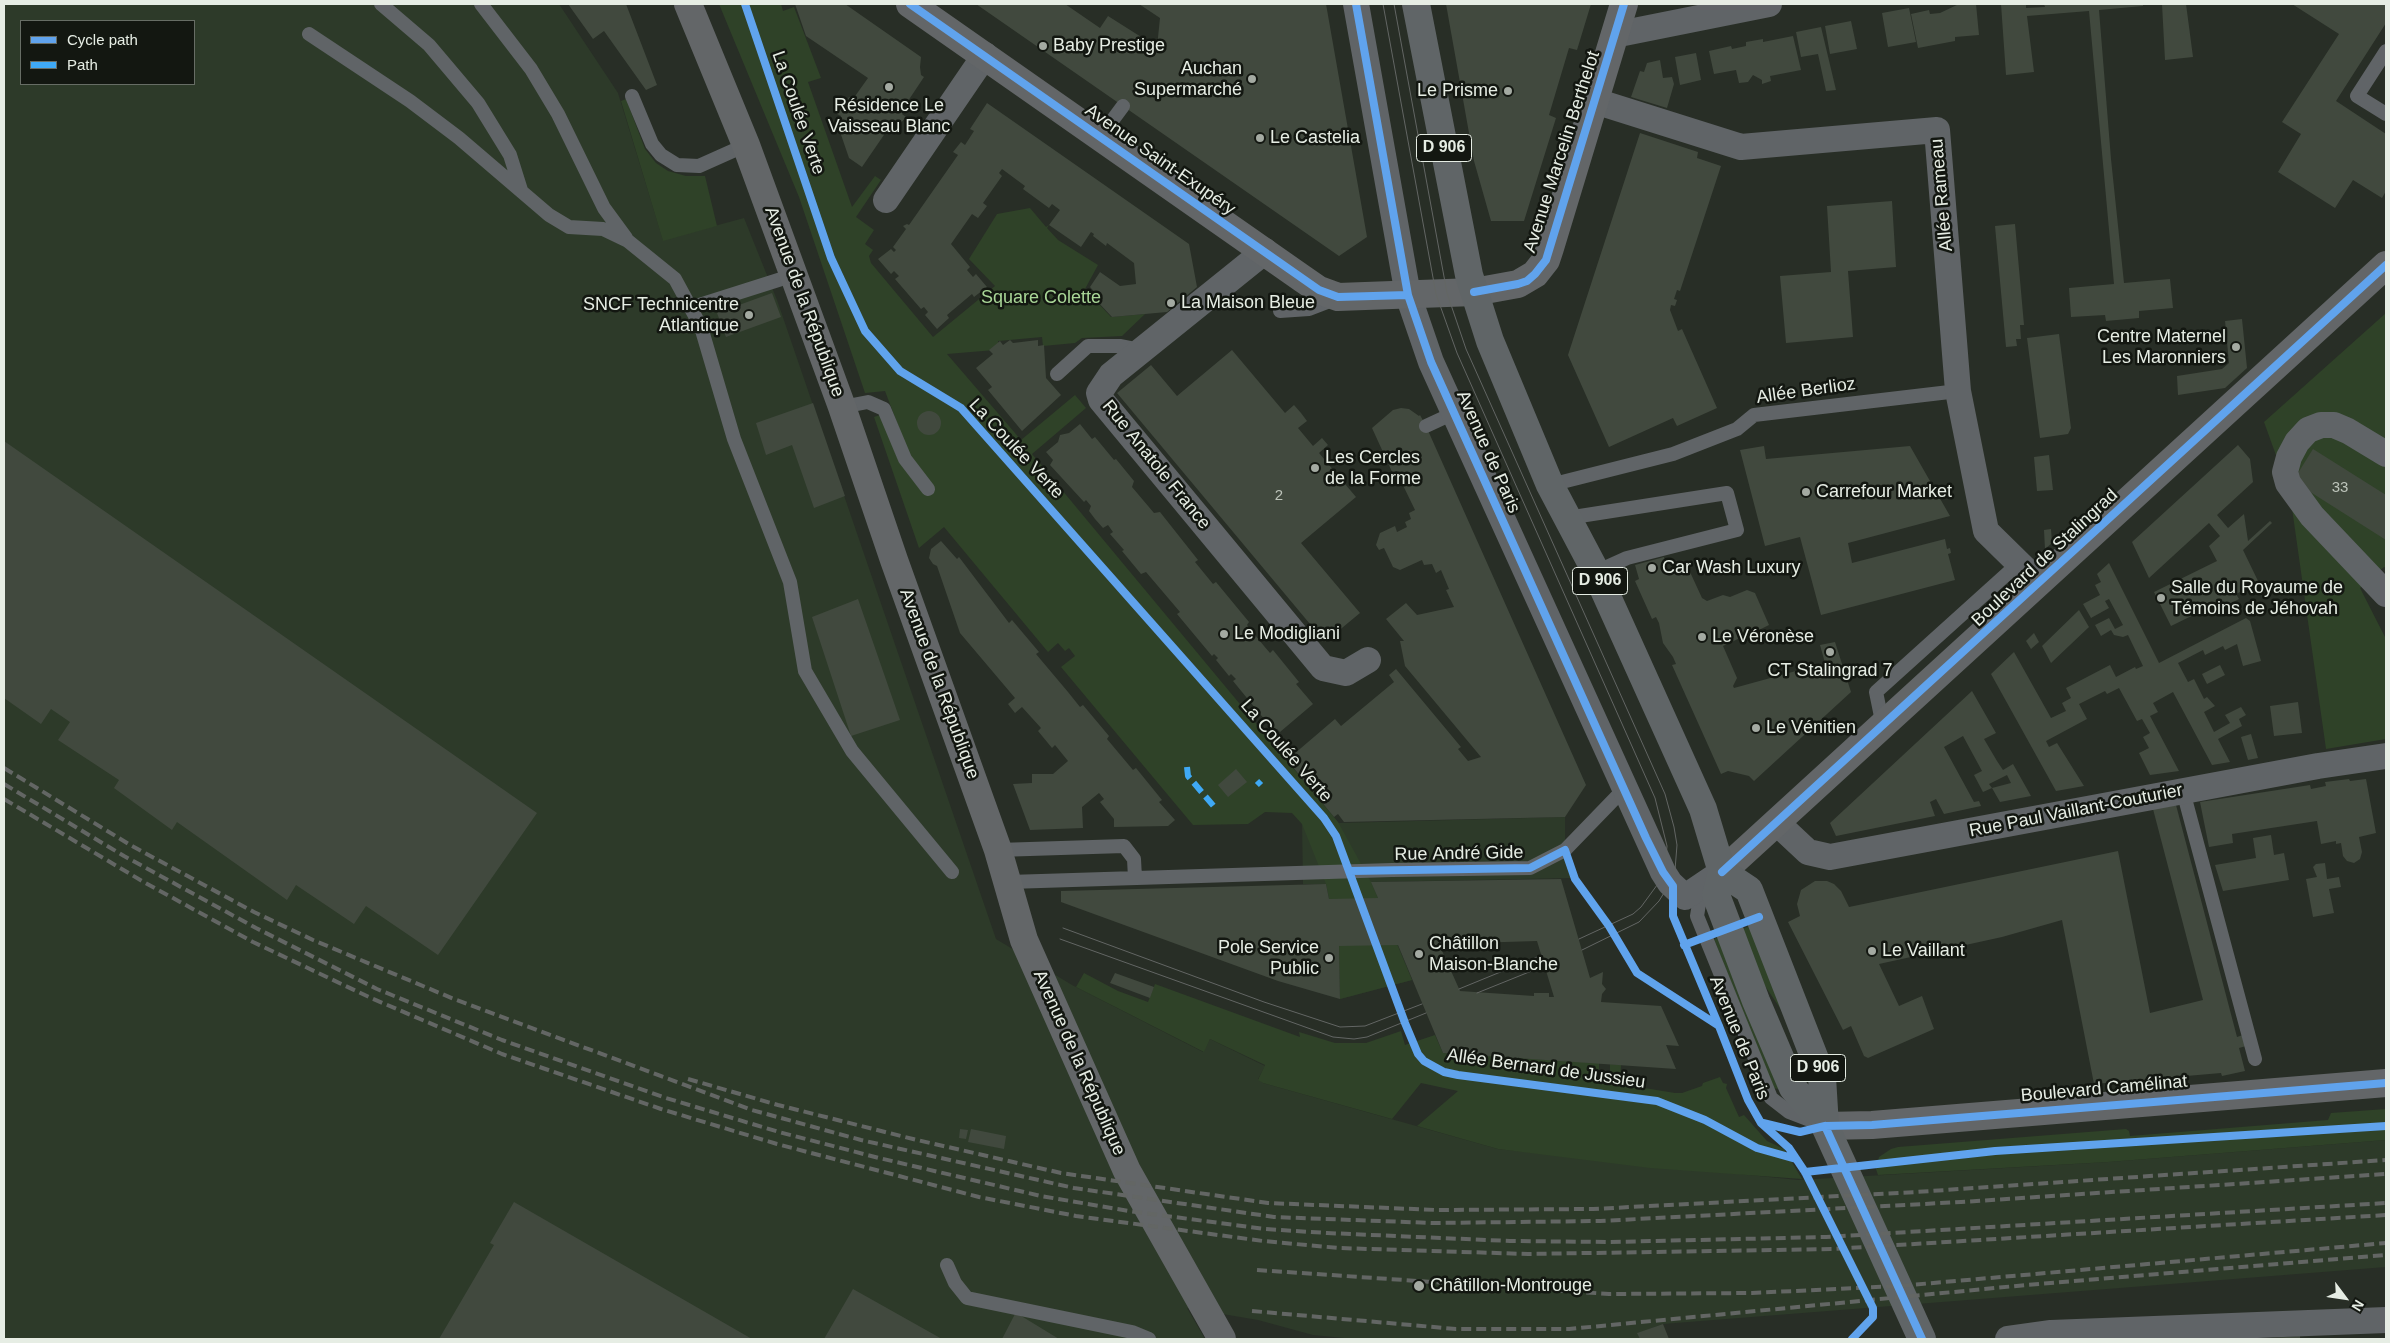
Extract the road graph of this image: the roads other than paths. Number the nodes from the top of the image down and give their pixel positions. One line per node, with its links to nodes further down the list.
1 (381, 4): 19 (lane)
2 (481, 4): 21 (lane)
3 (910, 4): 12 (main road, Avenue Saint-Exupéry)
4 (1356, 4): 26 (street, Avenue de Paris)
5 (1416, 4): 25 (main road, D 906)
6 (1624, 4): 10 (main road, Avenue Marcelin Berthelot)
7 (1769, 4): 10 (street)
8 (690, 6): 18 (main road, Avenue de la République)
9 (309, 34): 19 (lane)
10 (1614, 34): 14 (main road, Avenue Marcelin Berthelot)
11 (2386, 51): 16 (lane)
12 (985, 55): 17 (main road, Avenue Saint-Exupéry); 20 (street)
13 (632, 96): 18 (lane)
14 (1595, 100): 25 (main road, Avenue Marcelin Berthelot); 32 (street, Allée Rameau)
15 (1123, 106): 17 (lane)
16 (2386, 114)
17 (1100, 137): 22 (main road, Avenue Saint-Exupéry)
18 (746, 145): 24 (main road, Avenue de la République)
19 (521, 191): 21 (lane)
20 (886, 200)
21 (628, 241): 28 (lane)
22 (1265, 251): 27 (main road, Avenue Saint-Exupéry); 30 (street, Rue Anatole France)
23 (2386, 265): 42 (main road, Boulevard de Stalingrad)
24 (794, 274): 28 (lane); 33 (main road, Avenue de la République)
25 (1474, 292): 26 (main road, Avenue Saint-Exupéry); 37 (main road, D 906)
26 (1408, 295): 27 (main road, Avenue Saint-Exupéry); 34 (street, Avenue de Paris)
27 (1338, 297): 29 (lane)
28 (690, 308): 51 (lane)
29 (1280, 310)
30 (1142, 350): 31 (lane); 44 (street, Rue Anatole France)
31 (1057, 374)
32 (1958, 391): 37 (lane, Allée Berlioz); 40 (street, Allée Rameau)
33 (842, 407): 38 (lane); 50 (main road, Avenue de la République)
34 (1454, 413): 35 (lane); 47 (street, Avenue de Paris)
35 (1426, 426)
36 (2386, 454): 43 (street)
37 (1550, 485): 39 (main road, D 906)
38 (928, 489)
39 (1567, 518): 41 (main road, D 906); 41 (lane)
40 (2019, 563): 42 (street, Allée Rameau); 45 (lane)
41 (1596, 572): 52 (main road, D 906)
42 (2039, 583): 45 (main road, Boulevard de Stalingrad)
43 (2386, 594)
44 (1368, 660)
45 (1883, 726): 49 (main road, Boulevard de Stalingrad)
46 (2386, 756): 48 (street, Rue Paul Vaillant-Couturier)
47 (1624, 788): 52 (street, Avenue de Paris); 53 (lane, Rue André Gide)
48 (2184, 791): 49 (street, Rue Paul Vaillant-Couturier); 55 (lane)
49 (1776, 823): 52 (main road, Boulevard de Stalingrad)
50 (998, 850): 53 (lane); 54 (main road, Avenue de la République)
51 (952, 872)
52 (1722, 872): 57 (main road, D 906); 57 (lane, Avenue de Paris)
53 (1135, 878): 54 (lane, Rue André Gide)
54 (1009, 882): 61 (main road, Avenue de la République)
55 (2255, 1059)
56 (2386, 1083): 57 (main road, Boulevard Camélinat)
57 (1825, 1126): 62 (main road, D 906)
58 (946, 1265): 60 (lane)
59 (2386, 1320): 63 (street)
60 (1149, 1339)
61 (1222, 1339)
62 (1922, 1339)
63 (2008, 1339)

